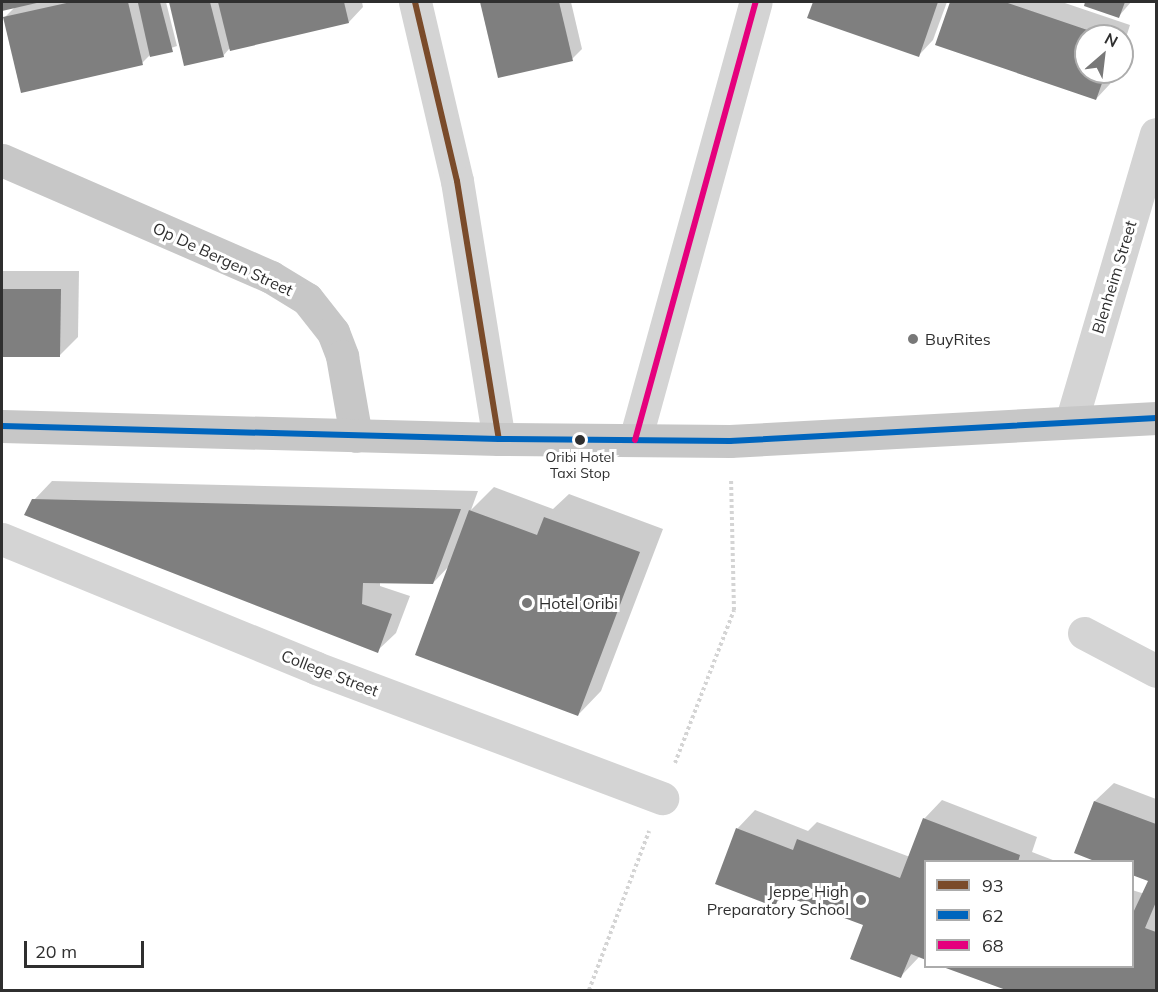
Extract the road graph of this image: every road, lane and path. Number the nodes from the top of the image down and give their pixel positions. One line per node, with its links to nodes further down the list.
1 (415, 2): 9 (street)
2 (756, 2): 10 (street)
3 (1156, 134): 6 (street, Blenheim Street)
4 (2, 160): 8 (main road, Op De Bergen Street)
5 (1156, 418): 6 (main road)
6 (1072, 419): 11 (main road)
7 (2, 426): 8 (main road)
8 (356, 436): 9 (main road)
9 (500, 439): 10 (main road)
10 (635, 440): 11 (main road)
11 (730, 441): 15 (path)
12 (2, 539): 15 (street, College Street)
13 (1084, 633): 14 (street)
14 (1156, 671)
15 (662, 798): 16 (path)
16 (589, 990)

